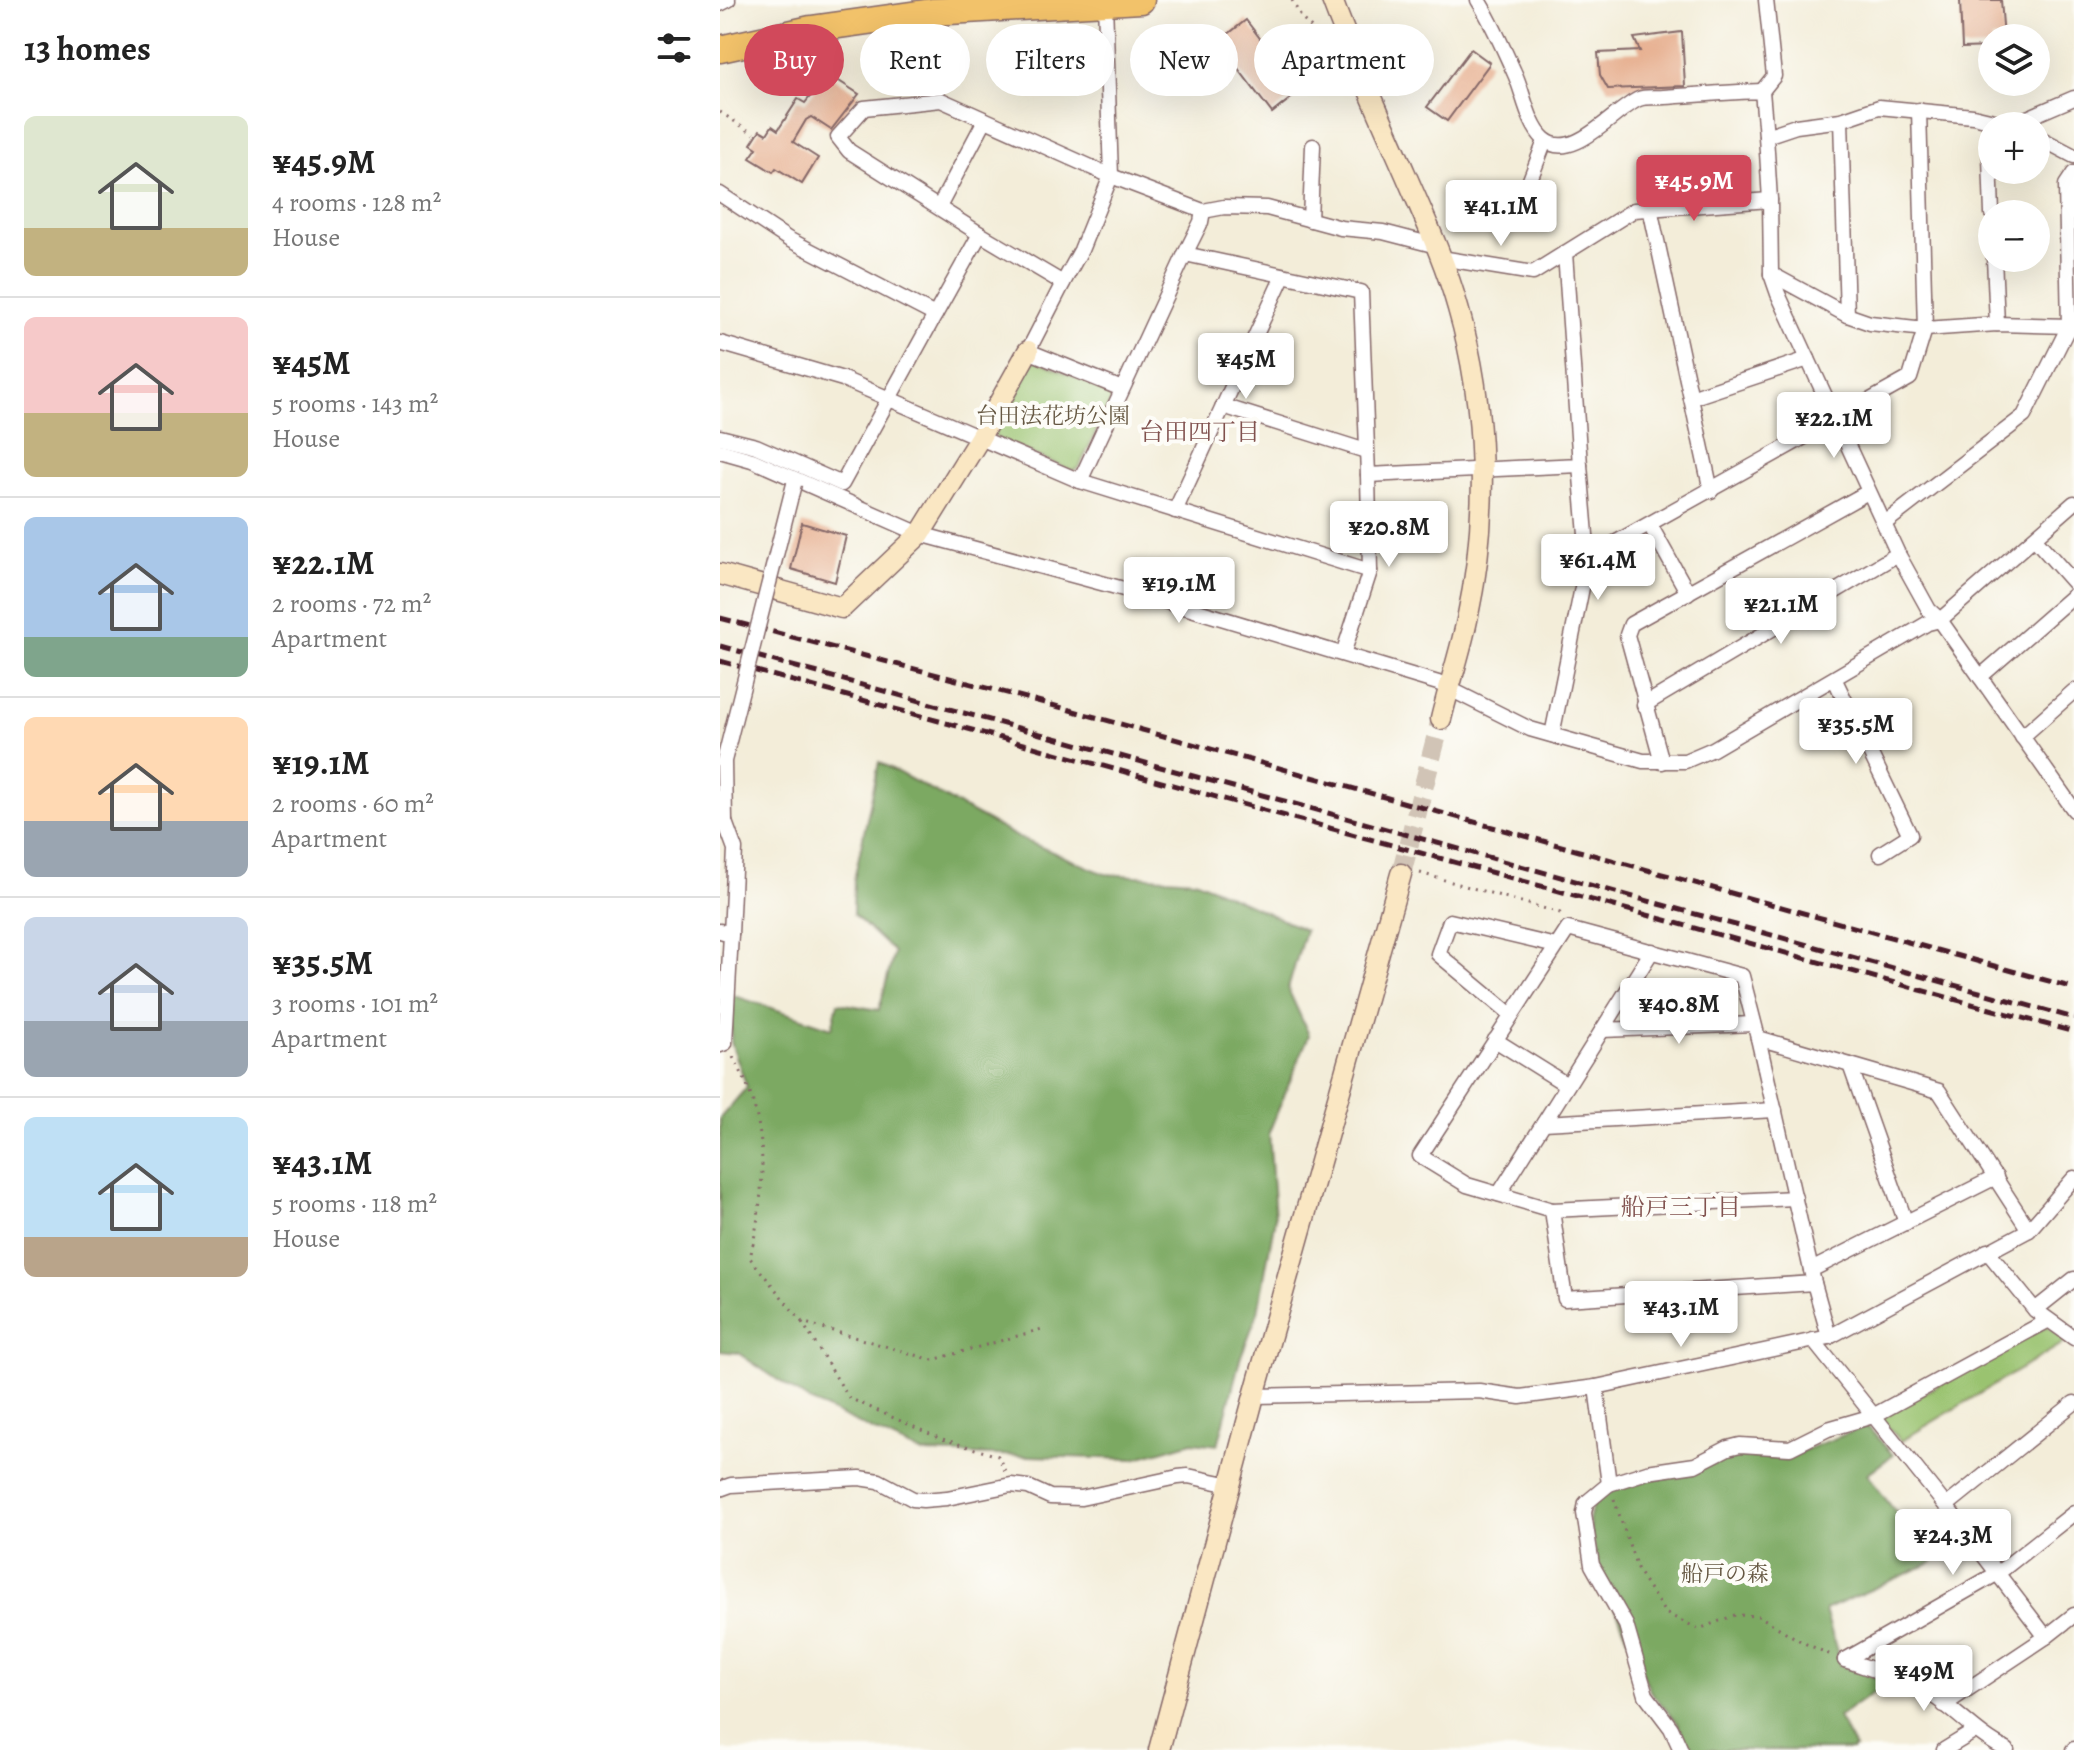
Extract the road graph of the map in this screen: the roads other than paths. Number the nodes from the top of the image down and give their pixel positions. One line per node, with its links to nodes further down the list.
1 (728, 0): 8 (street)
2 (1141, 0): 7 (highway)
3 (1332, 0): 33 (street)
4 (1478, 0): 18 (street)
5 (1766, 0): 10 (street)
6 (1060, 3): 7 (highway); 9 (highway)
7 (1105, 3): 23 (street)
8 (720, 4)
9 (720, 49)
10 (1762, 91): 17 (street); 18 (street)
11 (2074, 98): 13 (street)
12 (1919, 110): 14 (street); 16 (street); 44 (street)
13 (2039, 112)
14 (1978, 117)
15 (985, 120): 23 (street); 27 (street); 27 (street)
16 (1841, 120): 17 (street); 41 (street)
17 (1766, 136): 26 (street)
18 (1545, 141): 24 (street)
19 (2050, 143): 21 (street)
20 (1313, 146): 30 (street)
21 (2074, 156)
22 (2074, 173): 32 (street)
23 (1111, 176): 29 (street); 39 (street)
24 (1528, 185)
25 (720, 194): 40 (street)
26 (1770, 200): 28 (street); 37 (street)
27 (939, 207): 31 (street)
28 (1650, 208): 34 (street); 50 (street)
29 (1203, 211): 30 (street); 35 (street)
30 (1310, 220): 33 (street)
31 (980, 234): 39 (street); 40 (street)
32 (2071, 246): 43 (street)
33 (1439, 252): 34 (street); 59 (street)
34 (1565, 253): 58 (street)
35 (1185, 254): 38 (street); 49 (street)
36 (1995, 272): 42 (street)
37 (1771, 274): 41 (street); 47 (street)
38 (1283, 276): 52 (street); 57 (street)
39 (1063, 283): 46 (street)
40 (935, 315): 51 (street)
41 (1847, 315): 44 (street)
42 (1997, 324): 43 (street); 44 (street)
43 (2072, 327): 67 (street)
44 (1925, 329): 53 (street)
45 (722, 344): 48 (street); 51 (street)
46 (1028, 351): 49 (street); 55 (street)
47 (1808, 359): 50 (street); 53 (street)
48 (720, 360)
49 (1122, 389): 62 (street)
50 (1691, 398): 63 (street)
51 (890, 399): 54 (street); 55 (street)
52 (1223, 406): 57 (street); 66 (street)
53 (1837, 421): 63 (street); 64 (street)
54 (720, 437)
55 (979, 439): 62 (street); 69 (street)
56 (720, 451): 61 (street)
57 (1366, 451): 60 (street)
58 (1580, 465): 59 (street); 72 (street)
59 (1481, 471): 60 (street); 82 (street)
60 (1368, 475): 73 (street)
61 (795, 481): 69 (street); 92 (street, bridge)
62 (1080, 481): 66 (street)
63 (1711, 491): 68 (street)
64 (1868, 492): 67 (street); 76 (street)
65 (2074, 503): 70 (street)
66 (1175, 511): 73 (street)
67 (1885, 523): 71 (street)
68 (1650, 525): 72 (street); 76 (street)
69 (920, 534): 74 (street); 79 (street)
70 (2035, 539): 75 (street); 78 (street)
71 (1898, 554): 78 (street); 84 (street)
72 (1588, 558): 86 (street)
73 (1370, 571): 79 (street)
74 (720, 574)
75 (2074, 583)
76 (1688, 593): 84 (street)
77 (2074, 595): 80 (street)
78 (1940, 620): 80 (street); 81 (street)
79 (1343, 654): 82 (street)
80 (1980, 677): 87 (street)
81 (1835, 680): 88 (street); 93 (street)
82 (1449, 688): 85 (street); 86 (street)
83 (2074, 691): 87 (street)
84 (1644, 705): 88 (street)
85 (1441, 719)
86 (1552, 735): 88 (street)
87 (2022, 737): 89 (street)
88 (1662, 762)
89 (2069, 792): 90 (street)
90 (2074, 810)
91 (720, 844): 92 (street)
92 (735, 849): 95 (street)
93 (1880, 854)
94 (1407, 872): 123 (street)
95 (726, 932): 102 (street)
96 (1556, 946): 97 (street); 98 (street); 98 (street)
97 (1652, 951): 99 (street); 100 (street)
98 (1511, 1015): 101 (street)
99 (1602, 1030): 100 (street); 104 (street)
100 (1756, 1031): 103 (street); 105 (street)
101 (1495, 1040): 104 (street); 109 (street)
102 (722, 1044)
103 (1850, 1065): 107 (street); 112 (street)
104 (1567, 1085): 106 (street)
105 (1775, 1110): 106 (street); 110 (street)
106 (1544, 1123): 109 (street)
107 (1996, 1177): 112 (street); 113 (street)
108 (2074, 1178): 113 (street)
109 (1499, 1194): 111 (street)
110 (1795, 1198): 111 (street); 115 (street)
111 (1552, 1210): 115 (street)
112 (1906, 1223): 115 (street)
113 (2029, 1230): 114 (street)
114 (1987, 1251): 117 (street); 119 (street)
115 (1813, 1277): 119 (street)
116 (2074, 1279): 117 (street)
117 (2035, 1310): 118 (street)
118 (2047, 1321): 120 (street); 125 (street)
119 (1829, 1337): 121 (street)
120 (2074, 1338)
121 (1813, 1340): 122 (street); 125 (street)
122 (1596, 1387): 123 (street); 126 (street)
123 (1254, 1396): 127 (street)
124 (2074, 1403): 129 (street)
125 (1873, 1416): 126 (street); 129 (street)
126 (1609, 1484): 137 (street)
127 (1231, 1485): 128 (street); 136 (street)
128 (720, 1489)
129 (1946, 1506): 131 (street)
130 (2074, 1513): 131 (street)
131 (1998, 1573): 133 (street); 134 (street)
132 (2074, 1615): 133 (street)
133 (2046, 1637): 134 (street)
134 (1944, 1705): 135 (street)
135 (1975, 1731): 138 (street); 139 (street)
136 (1159, 1750)
137 (1681, 1750)
138 (1944, 1750)
139 (2007, 1750)

